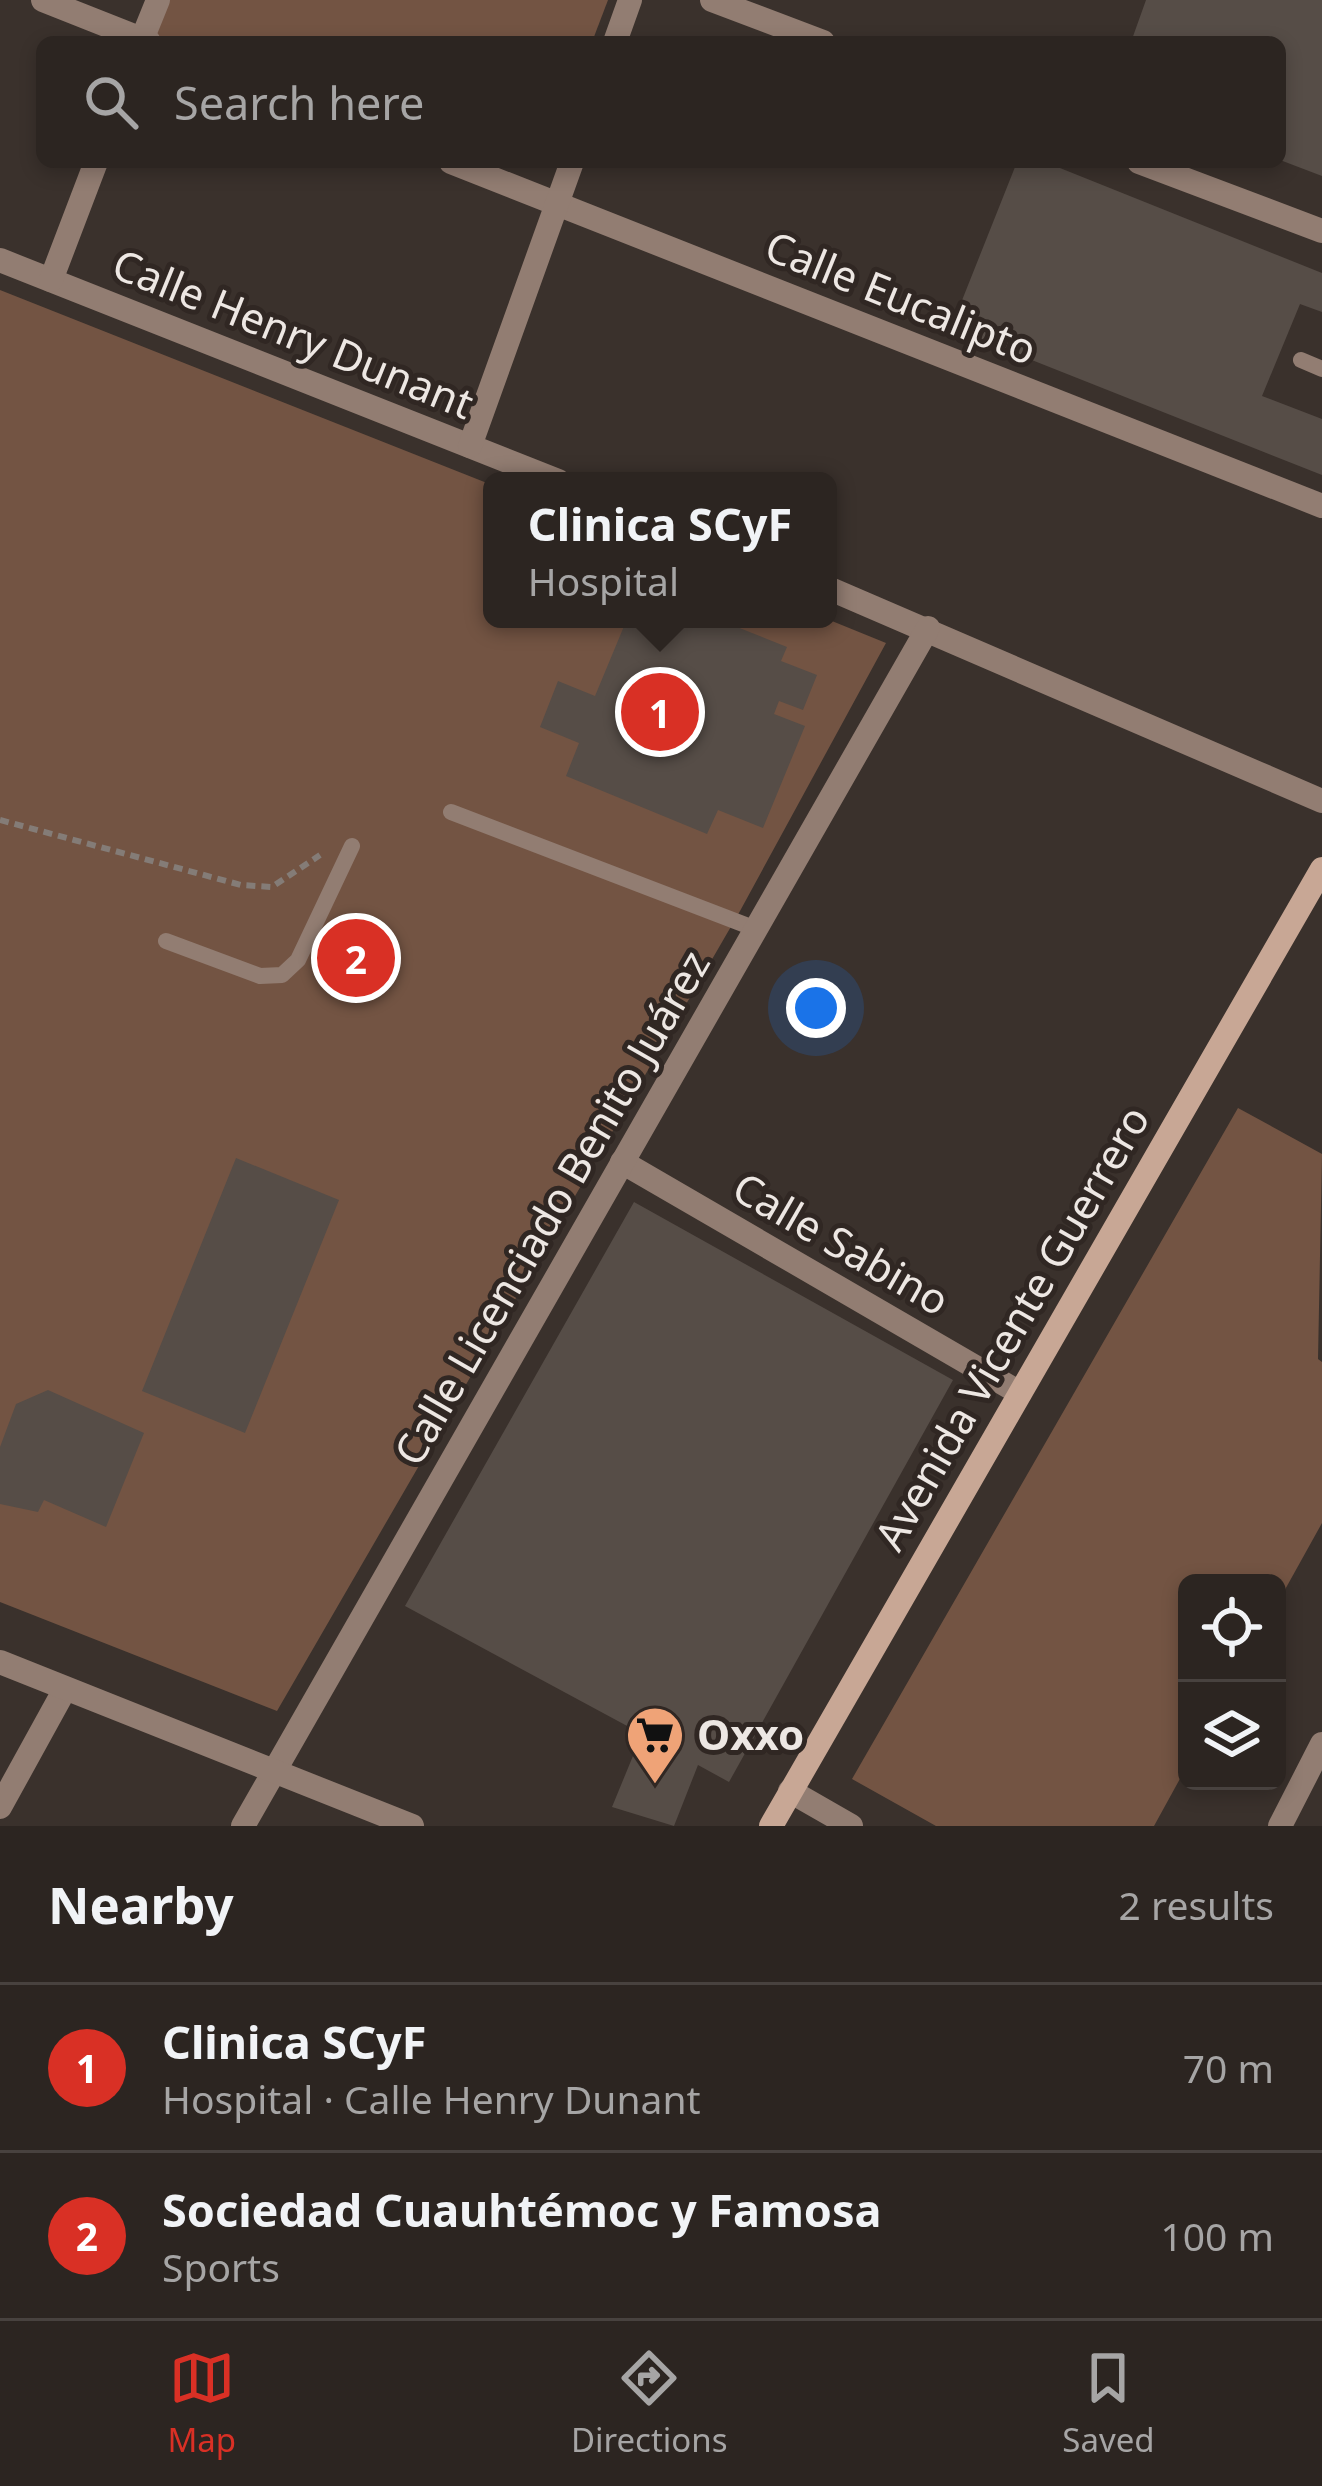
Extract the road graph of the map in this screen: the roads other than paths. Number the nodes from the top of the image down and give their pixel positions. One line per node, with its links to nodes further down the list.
1 (43, 0): 5 (street)
2 (158, 0): 6 (street)
3 (630, 0): 7 (street)
4 (712, 0): 8 (street)
5 (132, 36)
6 (146, 36)
7 (617, 36)
8 (807, 36)
9 (94, 168): 16 (street)
10 (467, 168): 13 (street, Calle Eucalipto)
11 (570, 168): 13 (street)
12 (1155, 168): 14 (street)
13 (557, 204): 19 (street); 21 (street, Calle Eucalipto)
14 (1322, 231)
15 (0, 260): 16 (street, Calle Henry Dunant)
16 (51, 280): 19 (street, Calle Henry Dunant)
17 (1301, 360): 18 (lane)
18 (1322, 368)
19 (470, 446): 20 (street, Calle Henry Dunant)
20 (535, 472)
21 (1322, 506)
22 (837, 592): 23 (street)
23 (928, 628): 24 (street); 28 (street, Calle Licenciado Benito Juárez)
24 (1322, 801)
25 (451, 812): 28 (lane)
26 (352, 845): 29 (lane)
27 (1322, 869): 31 (main road, Avenida Vicente Guerrero)
28 (756, 929): 30 (street, Calle Licenciado Benito Juárez)
29 (166, 941)
30 (622, 1162): 31 (street, Calle Sabino); 35 (street, Calle Licenciado Benito Juárez)
31 (1020, 1393): 36 (main road, Avenida Vicente Guerrero)
32 (0, 1662): 33 (street)
33 (65, 1689): 35 (street); 37 (street)
34 (1322, 1744): 42 (street)
35 (274, 1771): 38 (street, Calle Licenciado Benito Juárez); 39 (street)
36 (790, 1791): 40 (main road, Avenida Vicente Guerrero); 41 (street)
37 (0, 1807)
38 (243, 1826)
39 (412, 1826)
40 (771, 1826)
41 (851, 1826)
42 (1280, 1826)

